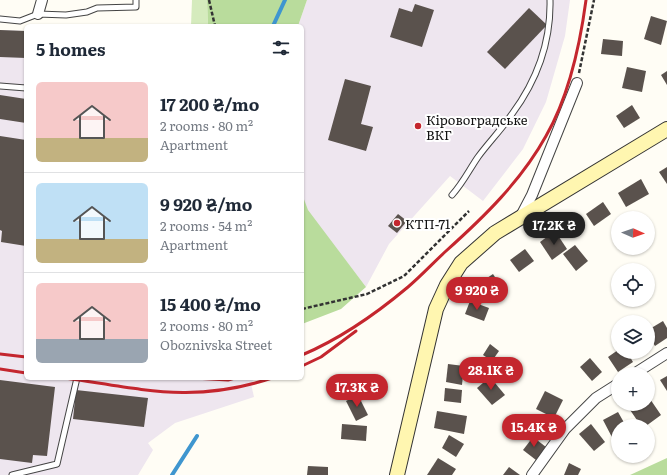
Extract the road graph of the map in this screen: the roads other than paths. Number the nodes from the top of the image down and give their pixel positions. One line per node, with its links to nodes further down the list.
1 (42, 0): 4 (street)
2 (136, 0): 4 (lane)
3 (550, 0): 10 (lane)
4 (38, 14): 5 (lane)
5 (0, 20)
6 (577, 84): 11 (street)
7 (0, 86): 8 (lane)
8 (24, 88)
9 (667, 129): 11 (main road)
10 (452, 195)
11 (521, 216): 17 (main road)
12 (667, 353): 13 (street)
13 (645, 367)
14 (77, 380): 16 (lane)
15 (611, 388): 18 (street)
16 (12, 475)
17 (398, 475)
18 (532, 475)

